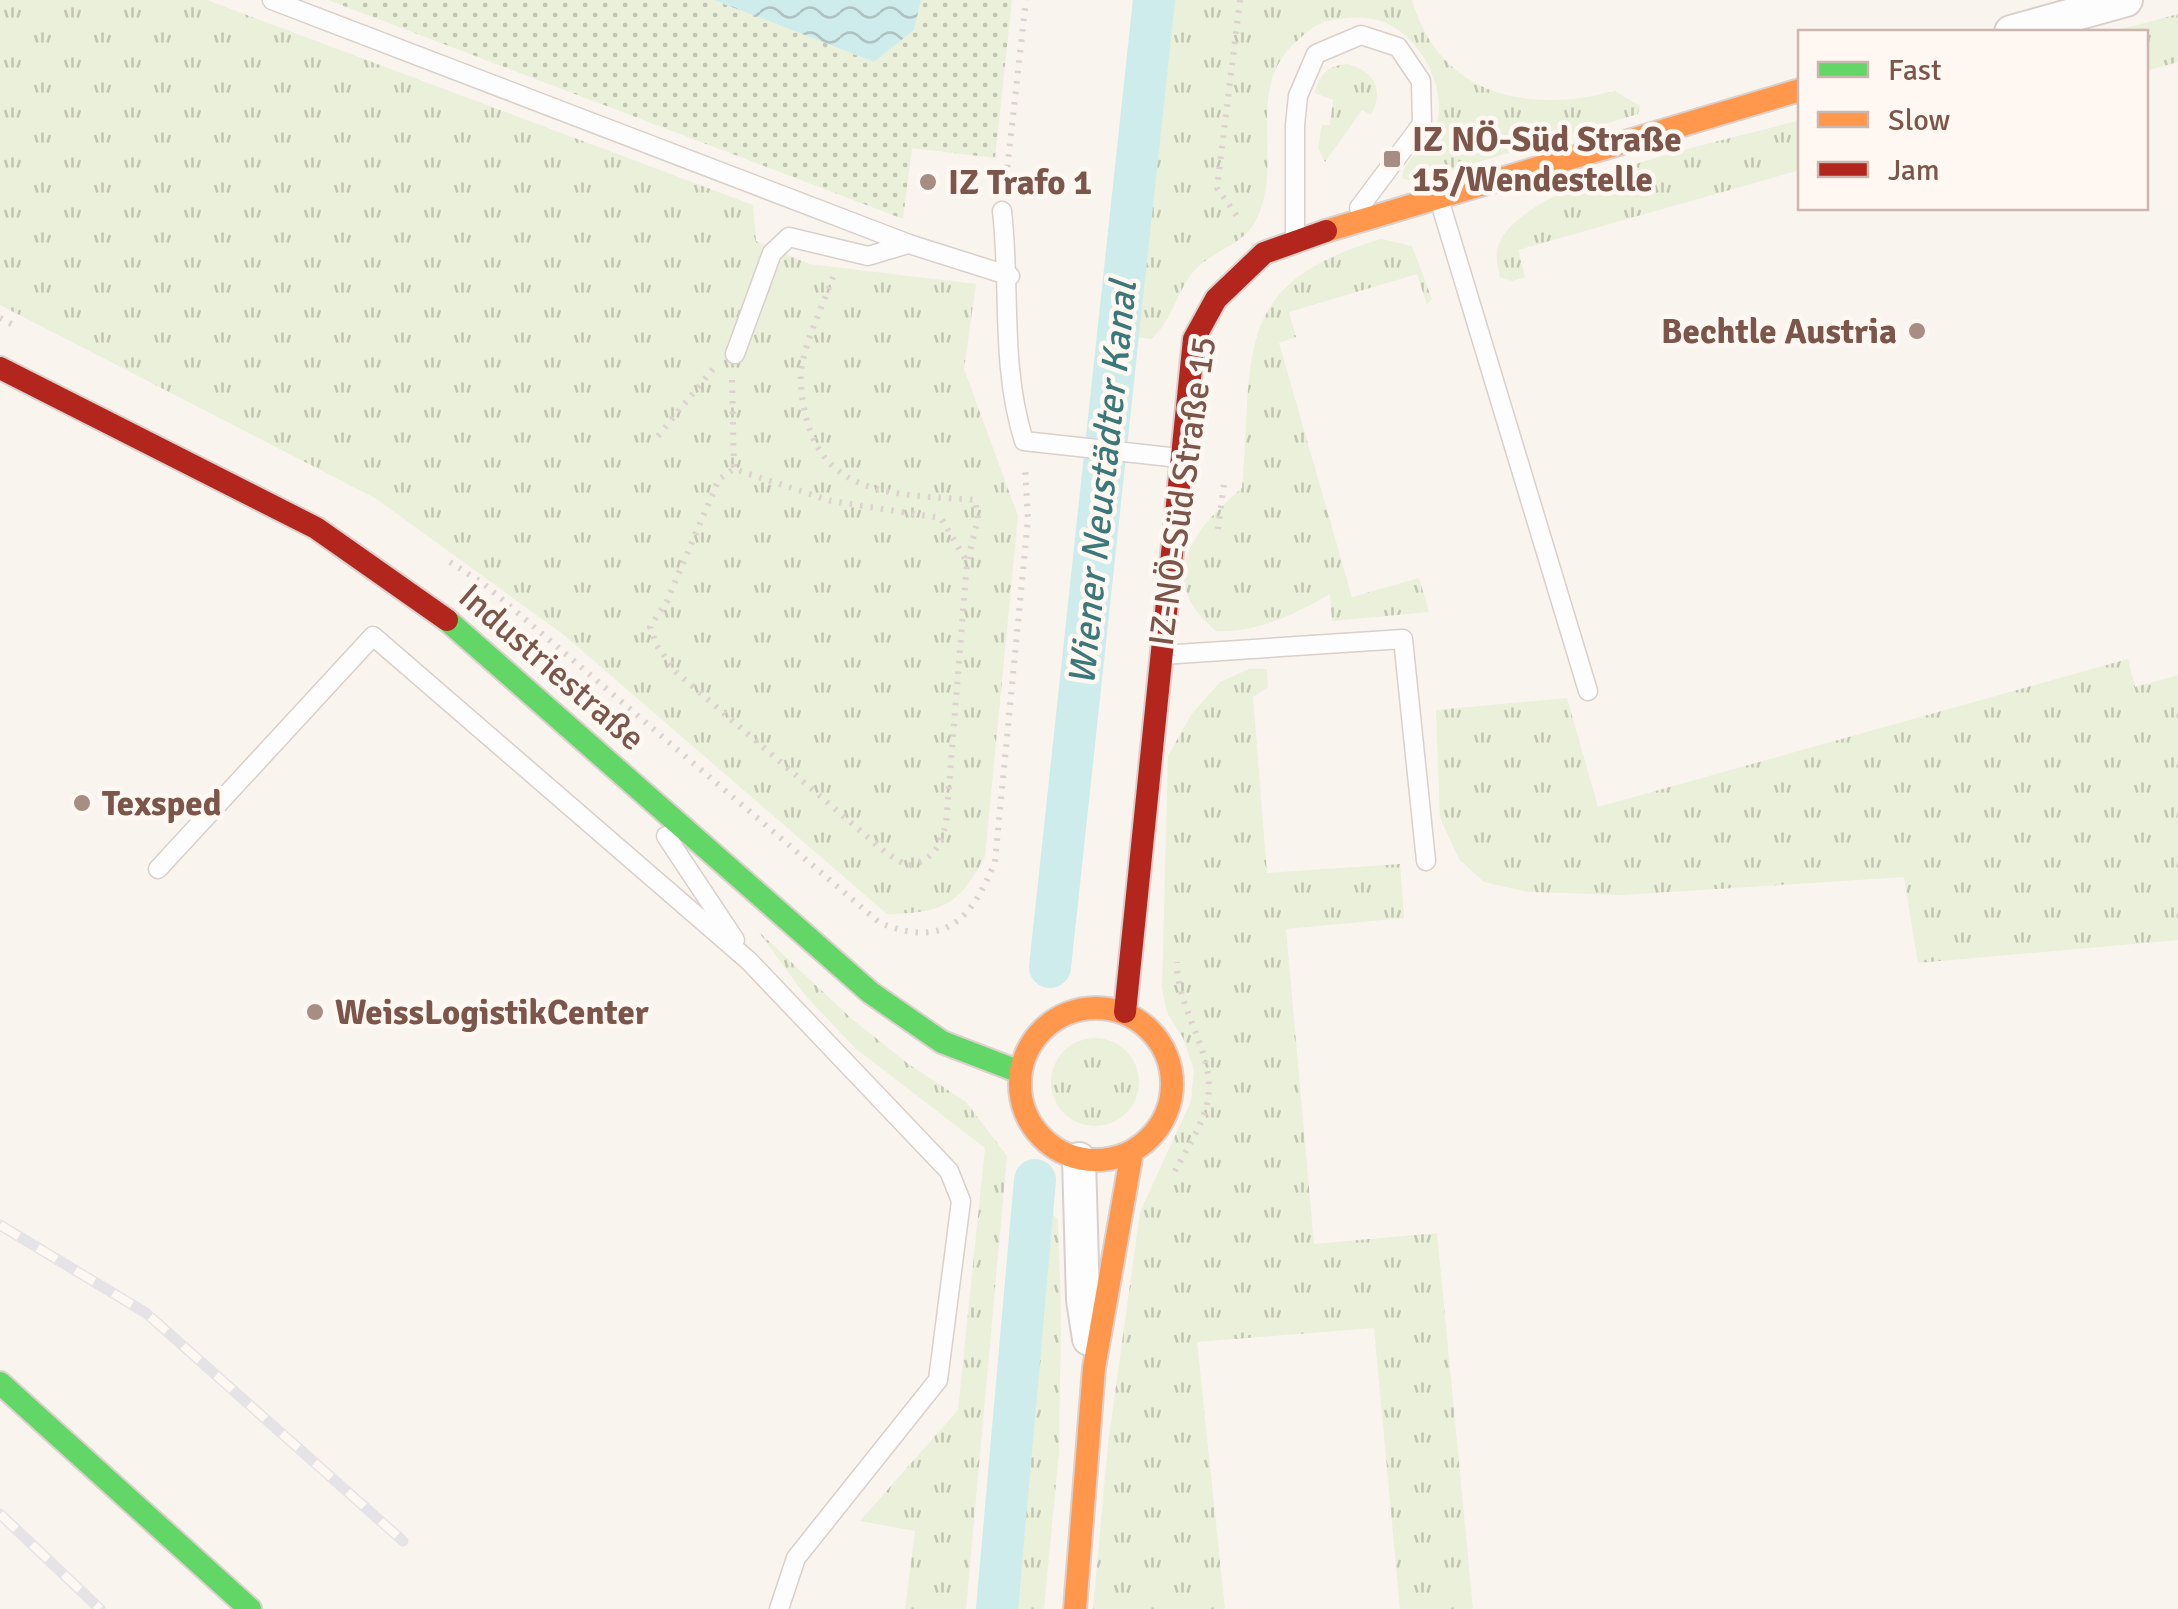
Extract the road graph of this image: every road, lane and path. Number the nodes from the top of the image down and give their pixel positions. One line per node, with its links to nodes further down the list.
1 (272, 0): 11 (lane)
2 (1026, 0): 8 (path)
3 (1240, 0): 13 (path)
4 (2126, 0): 5 (street)
5 (2017, 30)
6 (1798, 91): 7 (street, IZ-NÖ-Süd Straße 15)
7 (1439, 197): 9 (street, IZ-NÖ-Süd Straße 15); 23 (lane)
8 (1002, 210): 14 (lane)
9 (1350, 222): 10 (street, IZ-NÖ-Süd Straße 15); 10 (lane)
10 (1295, 242): 13 (street, IZ-NÖ-Süd Straße 15)
11 (909, 244): 12 (lane); 14 (lane)
12 (842, 252): 15 (lane); 21 (path)
13 (1264, 254): 19 (street, IZ-NÖ-Süd Straße 15)
14 (1010, 276): 18 (lane)
15 (735, 354): 17 (path); 20 (path)
16 (0, 368): 24 (street, Industriestraße)
17 (658, 436)
18 (1024, 441): 19 (lane); 27 (path)
19 (1179, 458): 22 (street, IZ-NÖ-Süd Straße 15)
20 (734, 469): 21 (path); 21 (path)
21 (967, 562)
22 (1159, 655): 25 (lane); 29 (street, IZ-NÖ-Süd Straße 15)
23 (1588, 691)
24 (631, 782): 28 (lane); 30 (street, Industriestraße)
25 (1426, 861)
26 (158, 869): 28 (lane)
27 (930, 934)
28 (749, 961): 36 (lane)
29 (1125, 1012): 30 (street); 31 (street)
30 (1020, 1072): 32 (street)
31 (1132, 1152): 32 (street); 33 (street)
32 (1078, 1159): 33 (street)
33 (1094, 1368): 37 (street)
34 (0, 1383): 35 (street)
35 (250, 1609)
36 (779, 1609)
37 (1075, 1609)

